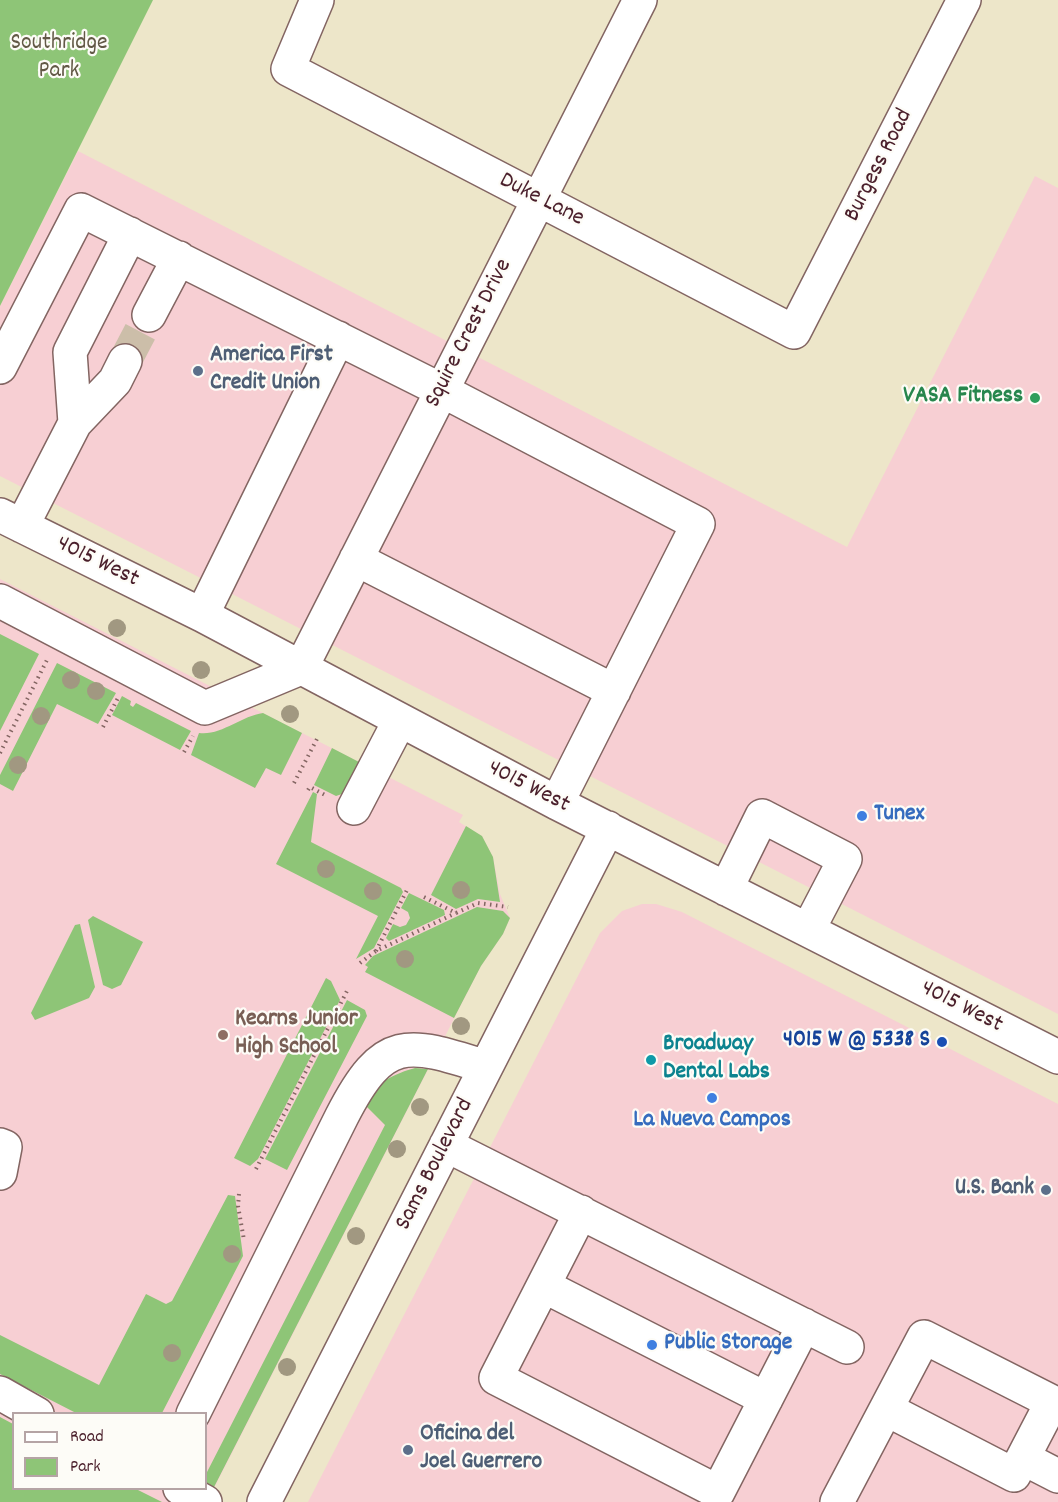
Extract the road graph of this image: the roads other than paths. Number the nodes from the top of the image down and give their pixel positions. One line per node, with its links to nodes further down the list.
1 (317, 0): 4 (street, Duke Lane)
2 (640, 0): 4 (street, Squire Crest Drive)
3 (964, 0): 8 (street, Burgess Road)
4 (539, 200): 8 (street, Duke Lane); 12 (street, Squire Crest Drive)
5 (130, 234): 6 (street); 11 (street); 13 (street)
6 (178, 258): 7 (street); 9 (street)
7 (149, 315)
8 (794, 332)
9 (338, 338): 12 (street); 17 (street)
10 (125, 361): 13 (street)
11 (0, 367)
12 (441, 390): 15 (street, Squire Crest Drive); 19 (street)
13 (75, 423): 14 (street)
14 (11, 521): 17 (street, 4015 West)
15 (356, 560): 18 (street, Squire Crest Drive); 19 (street)
16 (0, 601): 18 (street)
17 (202, 615): 18 (street, 4015 West)
18 (301, 668): 20 (street, 4015 West)
19 (614, 691): 22 (street)
20 (400, 720): 21 (street); 22 (street, 4015 West)
21 (342, 803)
22 (557, 803): 23 (street, 4015 West)
23 (608, 828): 24 (street, 4015 West); 27 (street, Sams Boulevard)
24 (726, 889): 25 (street, 4015 West); 25 (street)
25 (808, 930): 26 (street, 4015 West)
26 (1058, 1057)
27 (486, 1067): 29 (street, Sams Boulevard); 40 (street)
28 (0, 1145): 30 (street)
29 (446, 1145): 31 (street); 45 (street, Sams Boulevard)
30 (0, 1173)
31 (581, 1212): 32 (street); 33 (street)
32 (544, 1286): 37 (street); 37 (street)
33 (804, 1325): 34 (street); 37 (street)
34 (847, 1347)
35 (0, 1393): 39 (street)
36 (1055, 1398): 38 (street); 41 (street)
37 (766, 1399)
38 (886, 1409): 41 (street); 46 (street)
39 (35, 1412)
40 (194, 1412)
41 (1023, 1458): 42 (street)
42 (1056, 1471)
43 (184, 1490): 44 (street)
44 (205, 1502)
45 (264, 1502)
46 (837, 1502)

